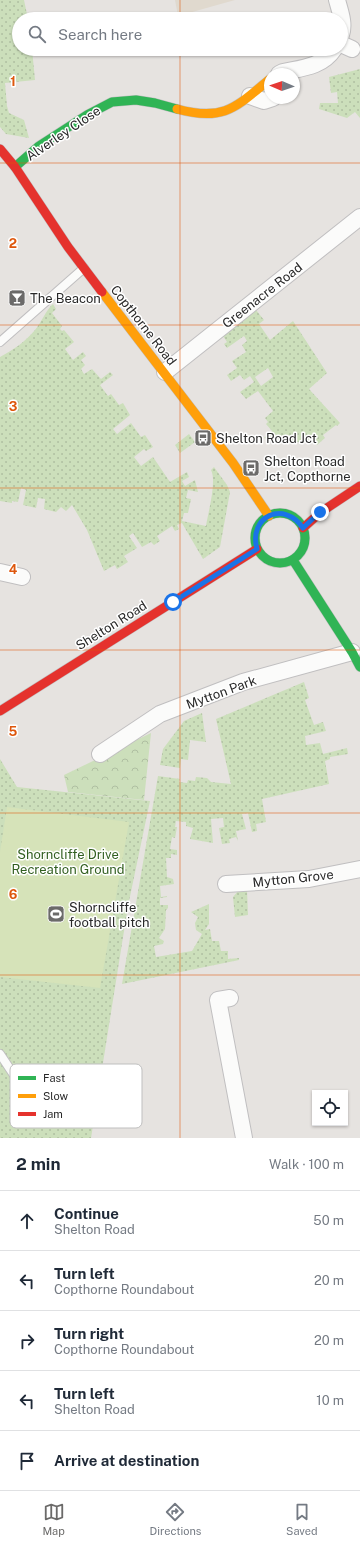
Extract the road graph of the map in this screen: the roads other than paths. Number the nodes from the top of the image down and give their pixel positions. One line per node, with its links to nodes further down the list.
1 (337, 0): 2 (street)
2 (340, 12)
3 (330, 56): 4 (street)
4 (300, 69)
5 (264, 84): 6 (main road, Alverley Close)
6 (250, 96): 7 (street); 9 (main road, Alverley Close)
7 (264, 102)
8 (0, 149): 9 (main road, Copthorne Road)
9 (15, 167): 11 (main road, Copthorne Road)
10 (360, 217): 13 (street, Greenacre Road)
11 (84, 268): 12 (lane); 13 (main road, Copthorne Road)
12 (0, 342)
13 (165, 372): 15 (main road, Copthorne Road)
14 (360, 486): 16 (main road)
15 (269, 516): 16 (main road); 17 (main road)
16 (303, 528): 18 (main road)
17 (257, 549): 18 (main road); 23 (main road, Shelton Road)
18 (293, 560): 21 (main road)
19 (0, 572): 20 (street)
20 (22, 577)
21 (352, 652): 22 (main road); 24 (street, Mytton Park)
22 (360, 667)
23 (0, 711)
24 (100, 754)
25 (360, 869): 26 (street, Mytton Grove)
26 (226, 884)
27 (218, 1000): 30 (street)
28 (0, 1054): 29 (lane)
29 (10, 1069)
30 (244, 1138)

